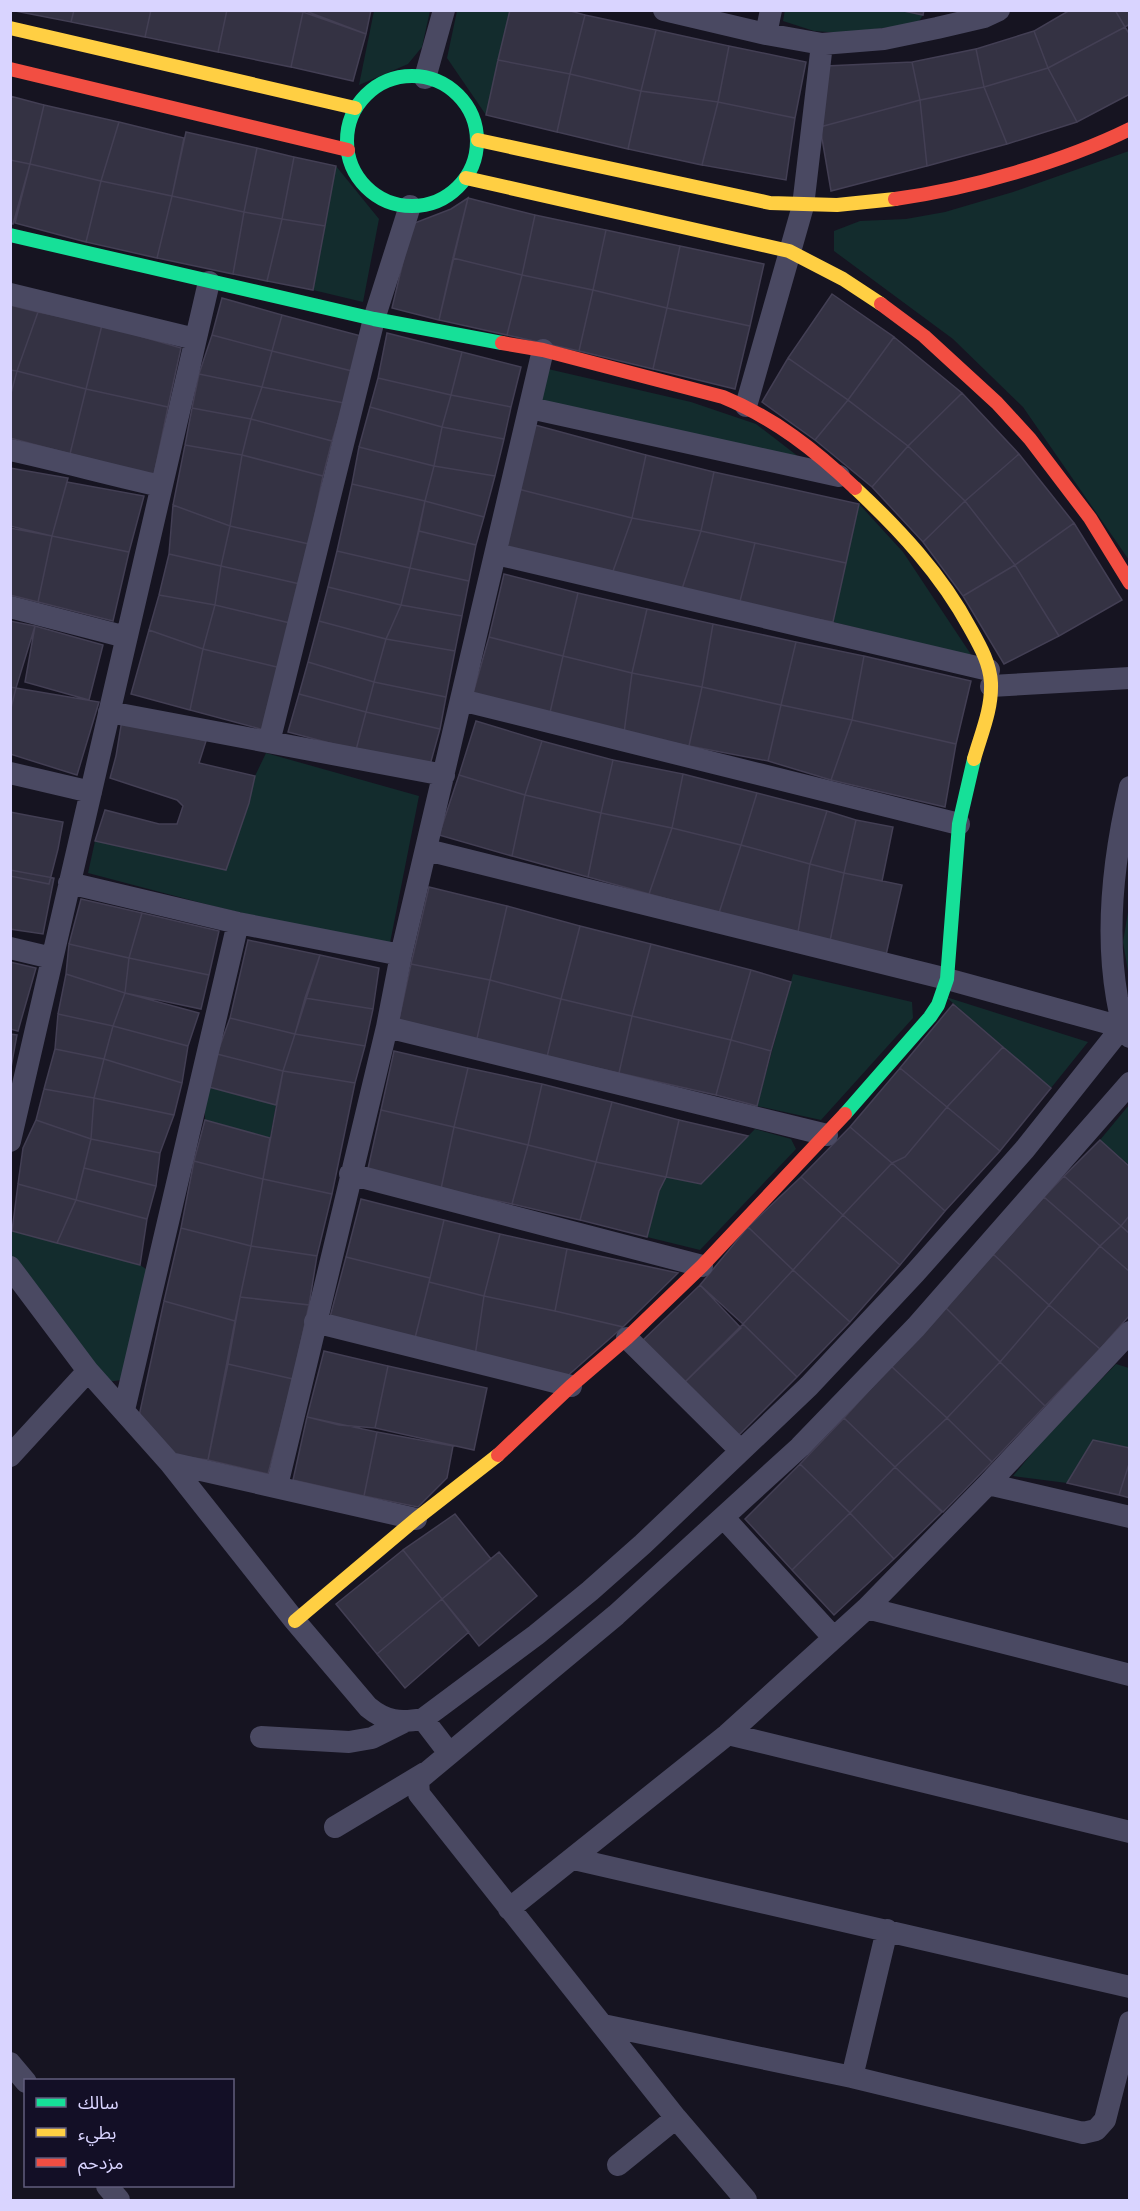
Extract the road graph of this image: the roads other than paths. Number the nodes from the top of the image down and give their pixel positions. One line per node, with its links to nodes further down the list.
1 (444, 10): 10 (street)
2 (664, 10): 7 (street)
3 (771, 10): 7 (street)
4 (999, 10): 5 (street)
5 (938, 19): 8 (street)
6 (10, 28): 11 (street)
7 (766, 34): 8 (street)
8 (822, 44): 17 (street)
9 (10, 69): 14 (street)
10 (424, 78): 11 (street); 13 (street)
11 (355, 108): 14 (street)
12 (1130, 129): 17 (street)
13 (478, 140): 15 (street); 17 (street)
14 (348, 150): 16 (street)
15 (466, 178): 16 (street); 19 (street)
16 (410, 206): 22 (street)
17 (803, 206): 19 (street)
18 (10, 235): 20 (street)
19 (789, 251): 25 (street); 31 (street)
20 (209, 282): 22 (street); 23 (street)
21 (10, 294): 23 (street)
22 (374, 319): 24 (street); 38 (street)
23 (195, 339): 29 (street)
24 (543, 351): 25 (street); 26 (street)
25 (746, 406): 28 (street)
26 (530, 408): 28 (street); 30 (street)
27 (10, 450): 29 (street)
28 (845, 477): 34 (street)
29 (161, 486): 33 (street)
30 (496, 554): 34 (street); 36 (street)
31 (1130, 583)
32 (10, 607): 33 (street)
33 (126, 637): 37 (street)
34 (990, 678): 35 (street); 43 (street)
35 (1130, 678)
36 (461, 699): 40 (street); 43 (street)
37 (109, 712): 38 (street); 42 (street)
38 (269, 742): 40 (street)
39 (10, 773): 42 (street)
40 (444, 775): 44 (street)
41 (1130, 787): 52 (street)
42 (91, 792): 45 (street)
43 (959, 824): 50 (street)
44 (427, 850): 48 (street); 50 (street)
45 (69, 883): 46 (street); 49 (street)
46 (238, 923): 48 (street); 66 (street)
47 (10, 948): 49 (street)
48 (401, 955): 51 (street)
49 (52, 958): 54 (street)
50 (947, 979): 52 (street); 55 (street)
51 (387, 1027): 55 (street); 57 (street)
52 (1126, 1032): 65 (street)
53 (1130, 1083): 67 (street)
54 (14, 1111): 56 (street)
55 (827, 1135): 58 (street)
56 (10, 1141)
57 (350, 1174): 58 (street); 60 (street)
58 (702, 1266): 61 (street)
59 (10, 1267): 63 (street)
60 (315, 1322): 64 (street); 72 (street)
61 (627, 1338): 64 (street); 68 (street)
62 (1125, 1343): 71 (street)
63 (88, 1371): 66 (street); 69 (street)
64 (571, 1386): 75 (street)
65 (809, 1386): 67 (street); 68 (street)
66 (124, 1410): 70 (street)
67 (837, 1410): 74 (street)
68 (740, 1450): 80 (street)
69 (10, 1456)
70 (170, 1463): 72 (street); 77 (street)
71 (988, 1484): 73 (street); 76 (street)
72 (277, 1486): 75 (street)
73 (1130, 1517)
74 (724, 1518): 78 (street); 83 (street)
75 (416, 1519): 77 (street)
76 (867, 1608): 78 (street); 79 (street)
77 (295, 1621): 80 (street)
78 (833, 1637): 81 (street)
79 (1130, 1675)
80 (412, 1721): 82 (street); 83 (street)
81 (728, 1734): 86 (street); 87 (street)
82 (261, 1737)
83 (449, 1754): 84 (street)
84 (425, 1773): 85 (street); 88 (street)
85 (335, 1827)
86 (1130, 1832)
87 (574, 1859): 88 (street); 89 (street)
88 (509, 1909): 92 (street)
89 (887, 1930): 90 (street); 94 (street)
90 (1130, 1987)
91 (1130, 2022): 94 (street)
92 (603, 2025): 94 (street); 96 (street)
93 (10, 2063): 95 (street)
94 (852, 2077)
95 (24, 2080)
96 (676, 2118): 97 (street); 100 (street)
97 (618, 2165)
98 (108, 2187): 99 (street)
99 (119, 2200)
100 (746, 2200)

